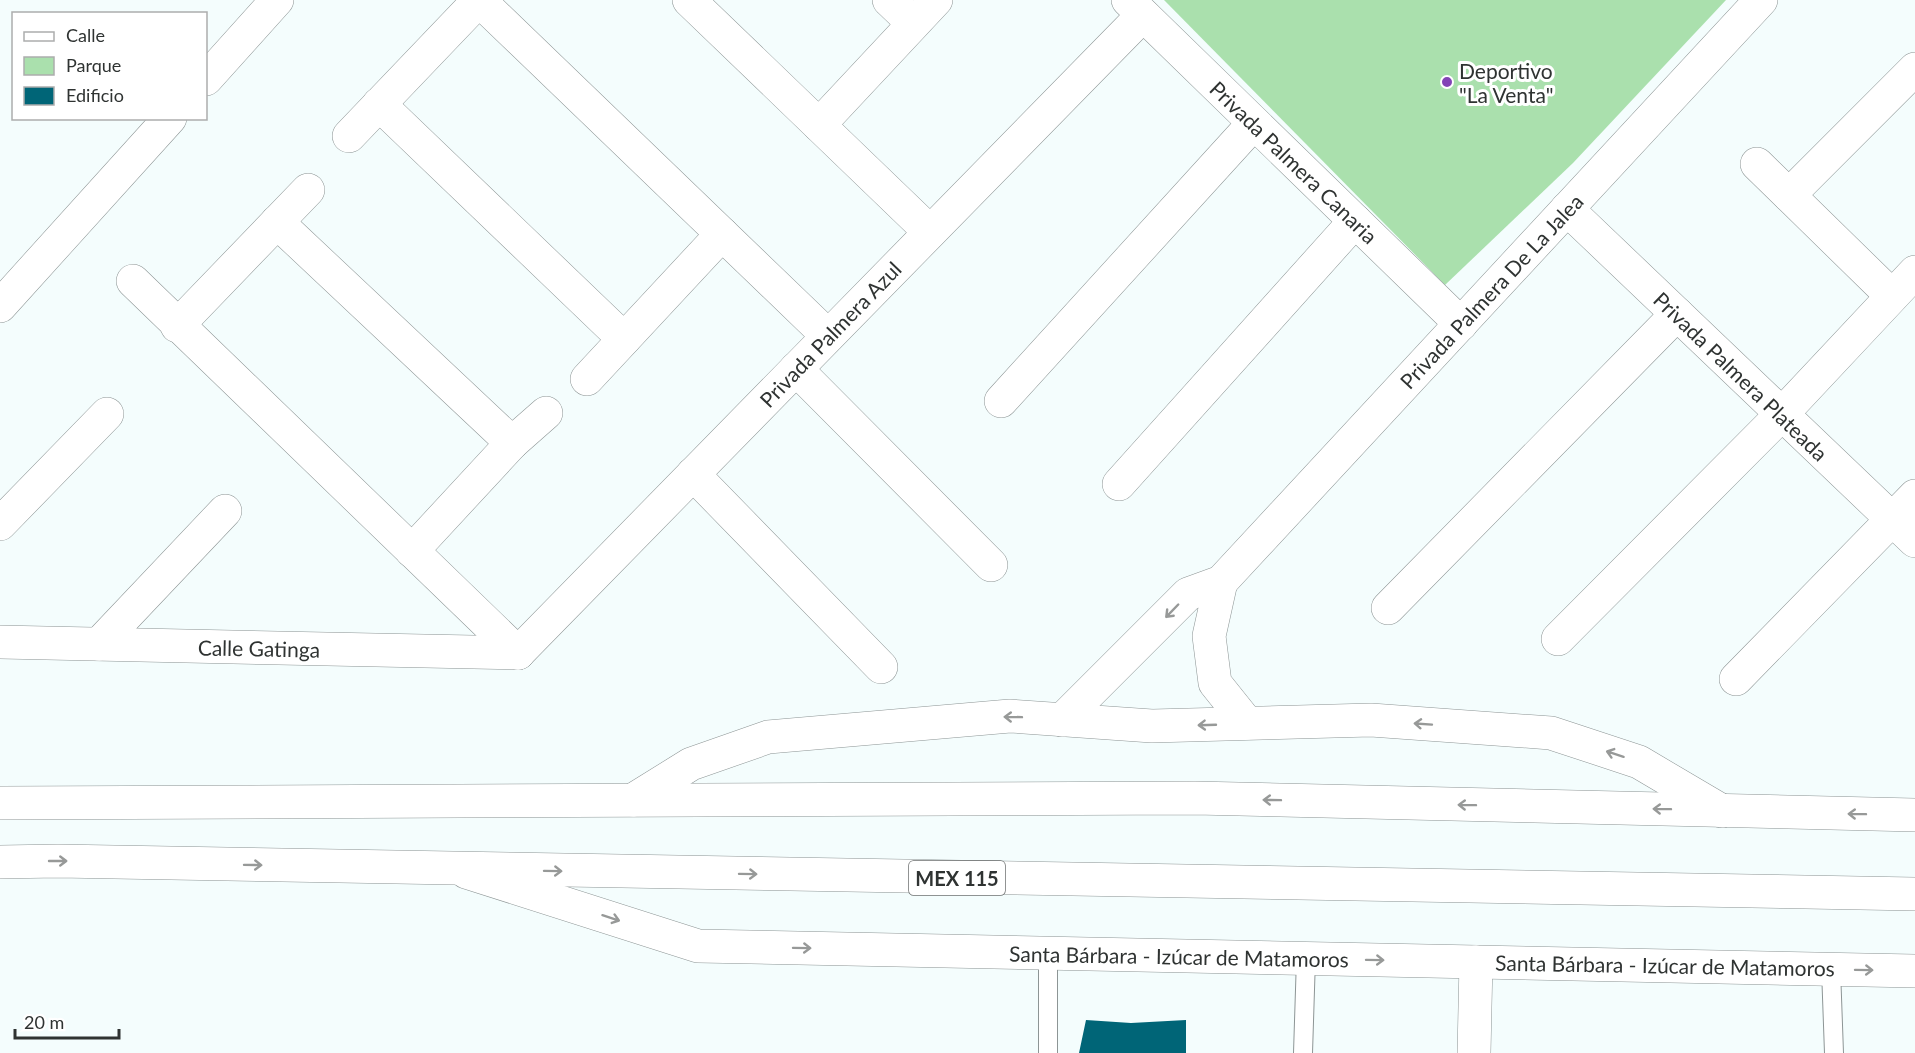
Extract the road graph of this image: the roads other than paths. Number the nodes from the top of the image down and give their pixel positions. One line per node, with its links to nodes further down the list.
1 (277, 0): 9 (street)
2 (479, 0): 10 (street); 22 (street)
3 (689, 0): 13 (street)
4 (936, 0): 7 (street)
5 (1761, 0): 18 (street, Privada Palmera De La Jalea)
6 (1135, 7): 12 (street, Privada Palmera Canaria); 21 (street, Privada Palmera Azul)
7 (901, 11): 13 (street)
8 (1915, 69): 17 (street)
9 (207, 78)
10 (379, 104): 14 (street); 31 (street)
11 (168, 120): 26 (street)
12 (1254, 123): 19 (street, Privada Palmera Canaria); 34 (street)
13 (819, 125): 21 (street)
14 (349, 136)
15 (1757, 164): 17 (street)
16 (308, 190): 20 (street)
17 (1789, 195): 25 (street)
18 (1567, 209): 27 (street, Privada Palmera Plateada); 28 (street, Privada Palmera De La Jalea)
19 (1355, 221): 28 (street, Privada Palmera Canaria); 40 (street)
20 (277, 222): 29 (street); 38 (street)
21 (930, 232): 30 (street, Privada Palmera Azul)
22 (722, 234): 30 (street); 31 (street)
23 (1915, 272): 25 (street)
24 (133, 281): 29 (street)
25 (1892, 296): 37 (street)
26 (0, 306)
27 (1677, 314): 37 (street, Privada Palmera Plateada); 48 (street)
28 (1461, 324): 47 (street, Privada Palmera De La Jalea)
29 (177, 326): 45 (street)
30 (828, 336): 32 (street, Privada Palmera Azul)
31 (624, 339): 33 (street)
32 (796, 369): 39 (street, Privada Palmera Azul); 46 (street)
33 (587, 379)
34 (1001, 401)
35 (546, 413): 38 (street)
36 (107, 414): 43 (street)
37 (1781, 415): 44 (street, Privada Palmera Plateada); 49 (street)
38 (512, 443): 45 (street)
39 (693, 474): 52 (street, Privada Palmera Azul); 53 (street)
40 (1119, 484)
41 (1915, 496): 44 (street)
42 (225, 511): 51 (street)
43 (0, 525)
44 (1904, 531): 54 (street)
45 (412, 551): 52 (street)
46 (991, 565)
47 (1221, 582): 55 (street, Privada Palmera De La Jalea, one-way to 55); 56 (street)
48 (1388, 608)
49 (1558, 639)
50 (0, 642): 51 (street, Calle Gatinga)
51 (99, 645): 52 (street, Calle Gatinga)
52 (518, 653)
53 (881, 667)
54 (1736, 679)
55 (1062, 720): 56 (street, one-way to 55); 57 (street, one-way to 57)
56 (1247, 723): 59 (street, one-way to 56)
57 (633, 800): 58 (street); 59 (street, one-way to 57)
58 (0, 803)
59 (1722, 810): 60 (street, one-way to 59)
60 (1915, 815)
61 (0, 862): 62 (street, MEX 115, one-way to 62)
62 (456, 869): 63 (street, MEX 115, one-way to 63); 64 (street, Santa Bárbara - Izúcar de Matamoros, one-way to 64)
63 (1915, 894)
64 (1048, 953): 65 (street, Santa Bárbara - Izúcar de Matamoros); 69 (lane)
65 (1306, 958): 66 (street, Santa Bárbara - Izúcar de Matamoros, one-way to 66); 70 (lane)
66 (1476, 962): 67 (street, Santa Bárbara - Izúcar de Matamoros); 71 (street)
67 (1831, 969): 68 (street, Santa Bárbara - Izúcar de Matamoros, one-way to 68); 72 (lane)
68 (1915, 971)
69 (1048, 1053)
70 (1303, 1053)
71 (1474, 1053)
72 (1834, 1053)

